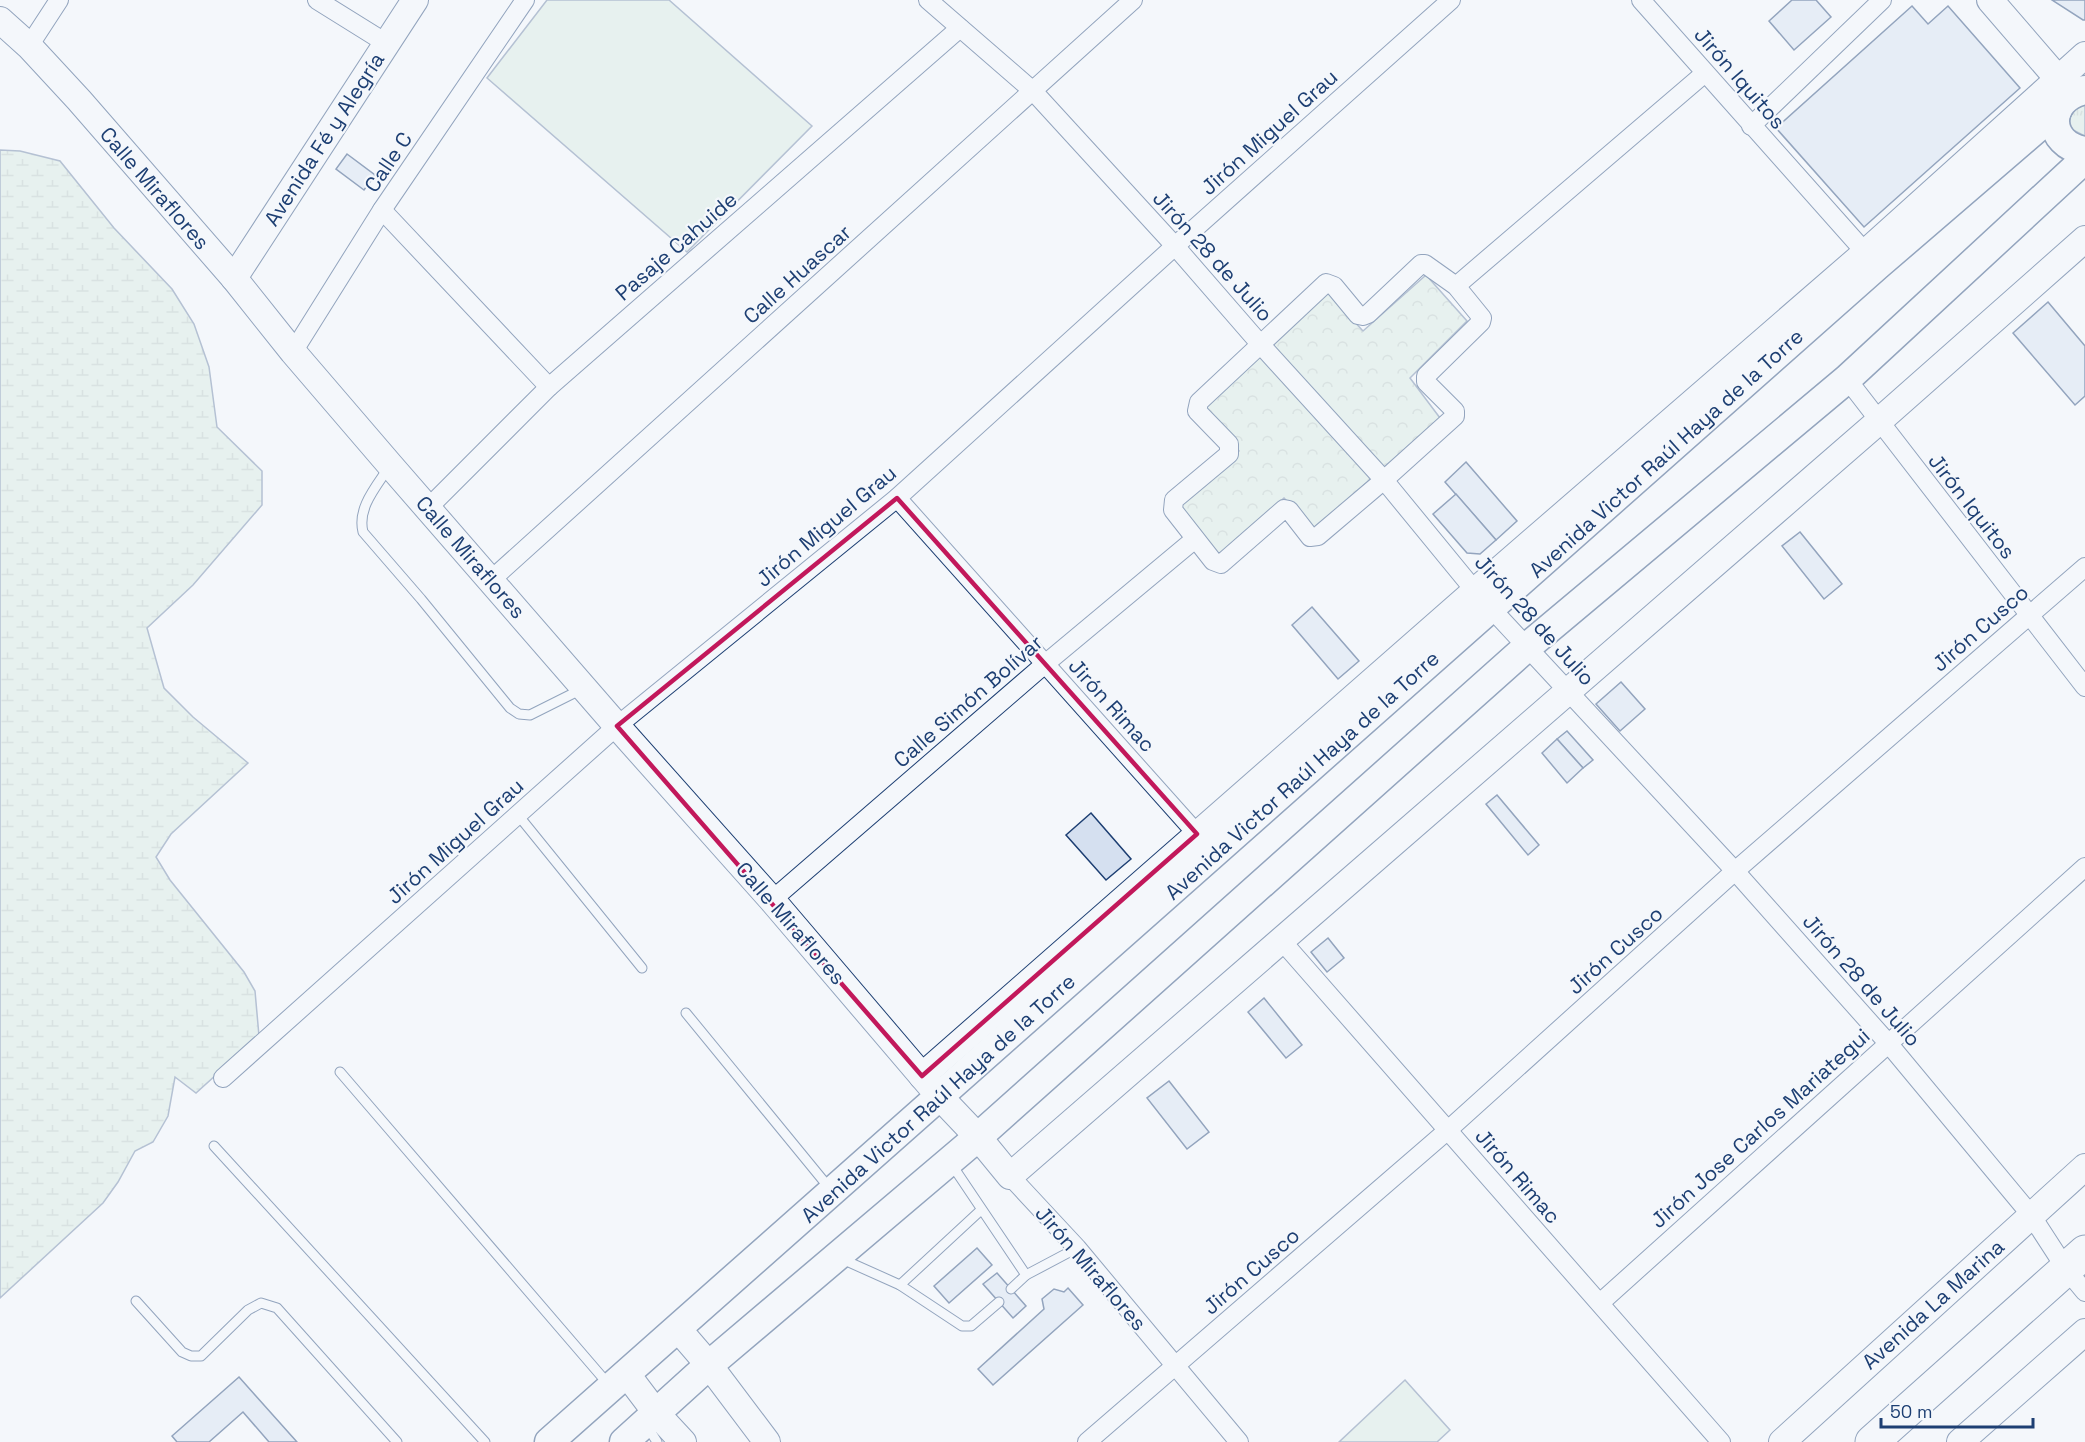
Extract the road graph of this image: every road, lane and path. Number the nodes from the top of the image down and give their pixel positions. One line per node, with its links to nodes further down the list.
1 (59, 0): 14 (street)
2 (317, 0): 13 (street)
3 (415, 0): 13 (street, Avenida Fé y Alegría)
4 (525, 0): 22 (street, Calle C)
5 (928, 0): 12 (street, Jirón 28 de Julio)
6 (1133, 0): 17 (street, Calle Huascar)
7 (1451, 0): 24 (street, Jirón Miguel Grau)
8 (1641, 0): 16 (street, Jirón Iquitos)
9 (1882, 0): 19 (street)
10 (1990, 0): 18 (street)
11 (0, 20): 14 (street, Calle Miraflores)
12 (960, 28): 17 (street, Jirón 28 de Julio); 31 (street, Pasaje Cahuide)
13 (386, 44): 26 (street, Avenida Fé y Alegría)
14 (29, 46): 26 (street, Calle Miraflores)
15 (2085, 55): 18 (street)
16 (1705, 73): 19 (street, Jirón Iquitos); 27 (street)
17 (1033, 91): 24 (street, Jirón 28 de Julio); 39 (street, Calle Huascar)
18 (2071, 93): 20 (main road); 25 (main road, Avenida Victor Raúl Haya de la Torre)
19 (1751, 126): 25 (street, Jirón Iquitos)
20 (2085, 151)
21 (2085, 159): 30 (main road)
22 (382, 210): 29 (street, Calle C); 31 (street)
23 (2085, 239): 32 (street)
24 (1175, 246): 28 (street, Jirón 28 de Julio); 35 (street, Jirón Miguel Grau)
25 (1871, 259): 40 (main road, Avenida Victor Raúl Haya de la Torre)
26 (234, 278): 29 (street, Calle Miraflores)
27 (1456, 286): 28 (street); 34 (street)
28 (1261, 345): 34 (street, Jirón 28 de Julio); 37 (street)
29 (293, 352): 33 (street, Calle Miraflores)
30 (1847, 379): 32 (street, Jirón Iquitos); 42 (main road)
31 (549, 387): 36 (street, Pasaje Cahuide)
32 (1878, 422): 41 (street, Jirón Iquitos); 46 (street)
33 (390, 465): 36 (street, Calle Miraflores); 45 (lane)
34 (1384, 480): 37 (street); 40 (street, Jirón 28 de Julio)
35 (897, 498): 43 (street, Jirón Rimac); 47 (street, Jirón Miguel Grau)
36 (429, 507): 39 (street, Calle Miraflores)
37 (1195, 539): 43 (street, Calle Simón Bolívar)
38 (2085, 567): 41 (street, Jirón Cusco)
39 (491, 580): 45 (street, Calle Miraflores)
40 (1483, 599): 42 (street, Jirón 28 de Julio); 49 (street); 59 (main road, Avenida Victor Raúl Haya de la Torre)
41 (2028, 615): 44 (street, Jirón Iquitos); 51 (street, Jirón Cusco)
42 (1527, 647): 46 (street, Jirón 28 de Julio); 61 (main road)
43 (1045, 664): 49 (street, Jirón Rimac); 52 (street, Calle Simón Bolívar)
44 (2085, 687)
45 (584, 688): 47 (street, Calle Miraflores)
46 (1568, 691): 51 (street, Jirón 28 de Julio); 53 (street)
47 (617, 726): 48 (street, Jirón Miguel Grau); 52 (street, Calle Miraflores)
48 (518, 815): 54 (lane); 58 (street, Jirón Miguel Grau)
49 (1197, 834): 59 (street)
50 (2085, 867): 56 (street, Jirón Jose Carlos Mariategui)
51 (1736, 872): 56 (street, Jirón 28 de Julio); 60 (street, Jirón Cusco)
52 (772, 900): 59 (street, Calle Miraflores)
53 (1281, 940): 60 (street, Jirón Rimac); 65 (street)
54 (642, 968)
55 (686, 1013): 66 (lane)
56 (1888, 1043): 68 (street, Jirón 28 de Julio); 77 (street, Jirón Jose Carlos Mariategui)
57 (340, 1072): 82 (lane)
58 (223, 1078)
59 (931, 1087): 61 (street, Jirón Miraflores); 66 (main road, Avenida Victor Raúl Haya de la Torre)
60 (1448, 1130): 77 (street, Jirón Rimac); 81 (street, Jirón Cusco)
61 (978, 1137): 63 (main road); 65 (street, Jirón Miraflores)
62 (214, 1146): 85 (lane)
63 (949, 1161): 67 (lane); 70 (main road)
64 (2085, 1167): 68 (street, Avenida La Marina)
65 (1010, 1176): 69 (street, Jirón Miraflores)
66 (832, 1192): 78 (main road, Avenida Victor Raúl Haya de la Torre)
67 (981, 1210): 72 (lane); 73 (lane)
68 (2031, 1215): 71 (street, Jirón 28 de Julio); 92 (street, Avenida La Marina)
69 (1077, 1248): 72 (lane); 81 (street, Jirón Miraflores)
70 (837, 1256): 73 (lane); 80 (main road)
71 (2079, 1271): 93 (highway)
72 (1026, 1275): 74 (lane)
73 (900, 1285): 76 (lane)
74 (1011, 1289)
75 (136, 1301): 84 (lane)
76 (999, 1302)
77 (1600, 1303): 91 (street, Jirón Rimac)
78 (678, 1329): 80 (street); 82 (main road, Avenida Victor Raúl Haya de la Torre)
79 (2085, 1332): 94 (street)
80 (709, 1365): 83 (main road); 88 (street)
81 (1174, 1366): 89 (street, Jirón Cusco); 90 (street, Jirón Miraflores)
82 (618, 1380): 83 (street); 86 (main road, Avenida Victor Raúl Haya de la Torre)
83 (646, 1430): 87 (street)
84 (397, 1442)
85 (485, 1442)
86 (549, 1442)
87 (683, 1442)
88 (767, 1442)
89 (1087, 1442)
90 (1239, 1442)
91 (1721, 1442)
92 (1782, 1442)
93 (1872, 1442)
94 (1960, 1442)

